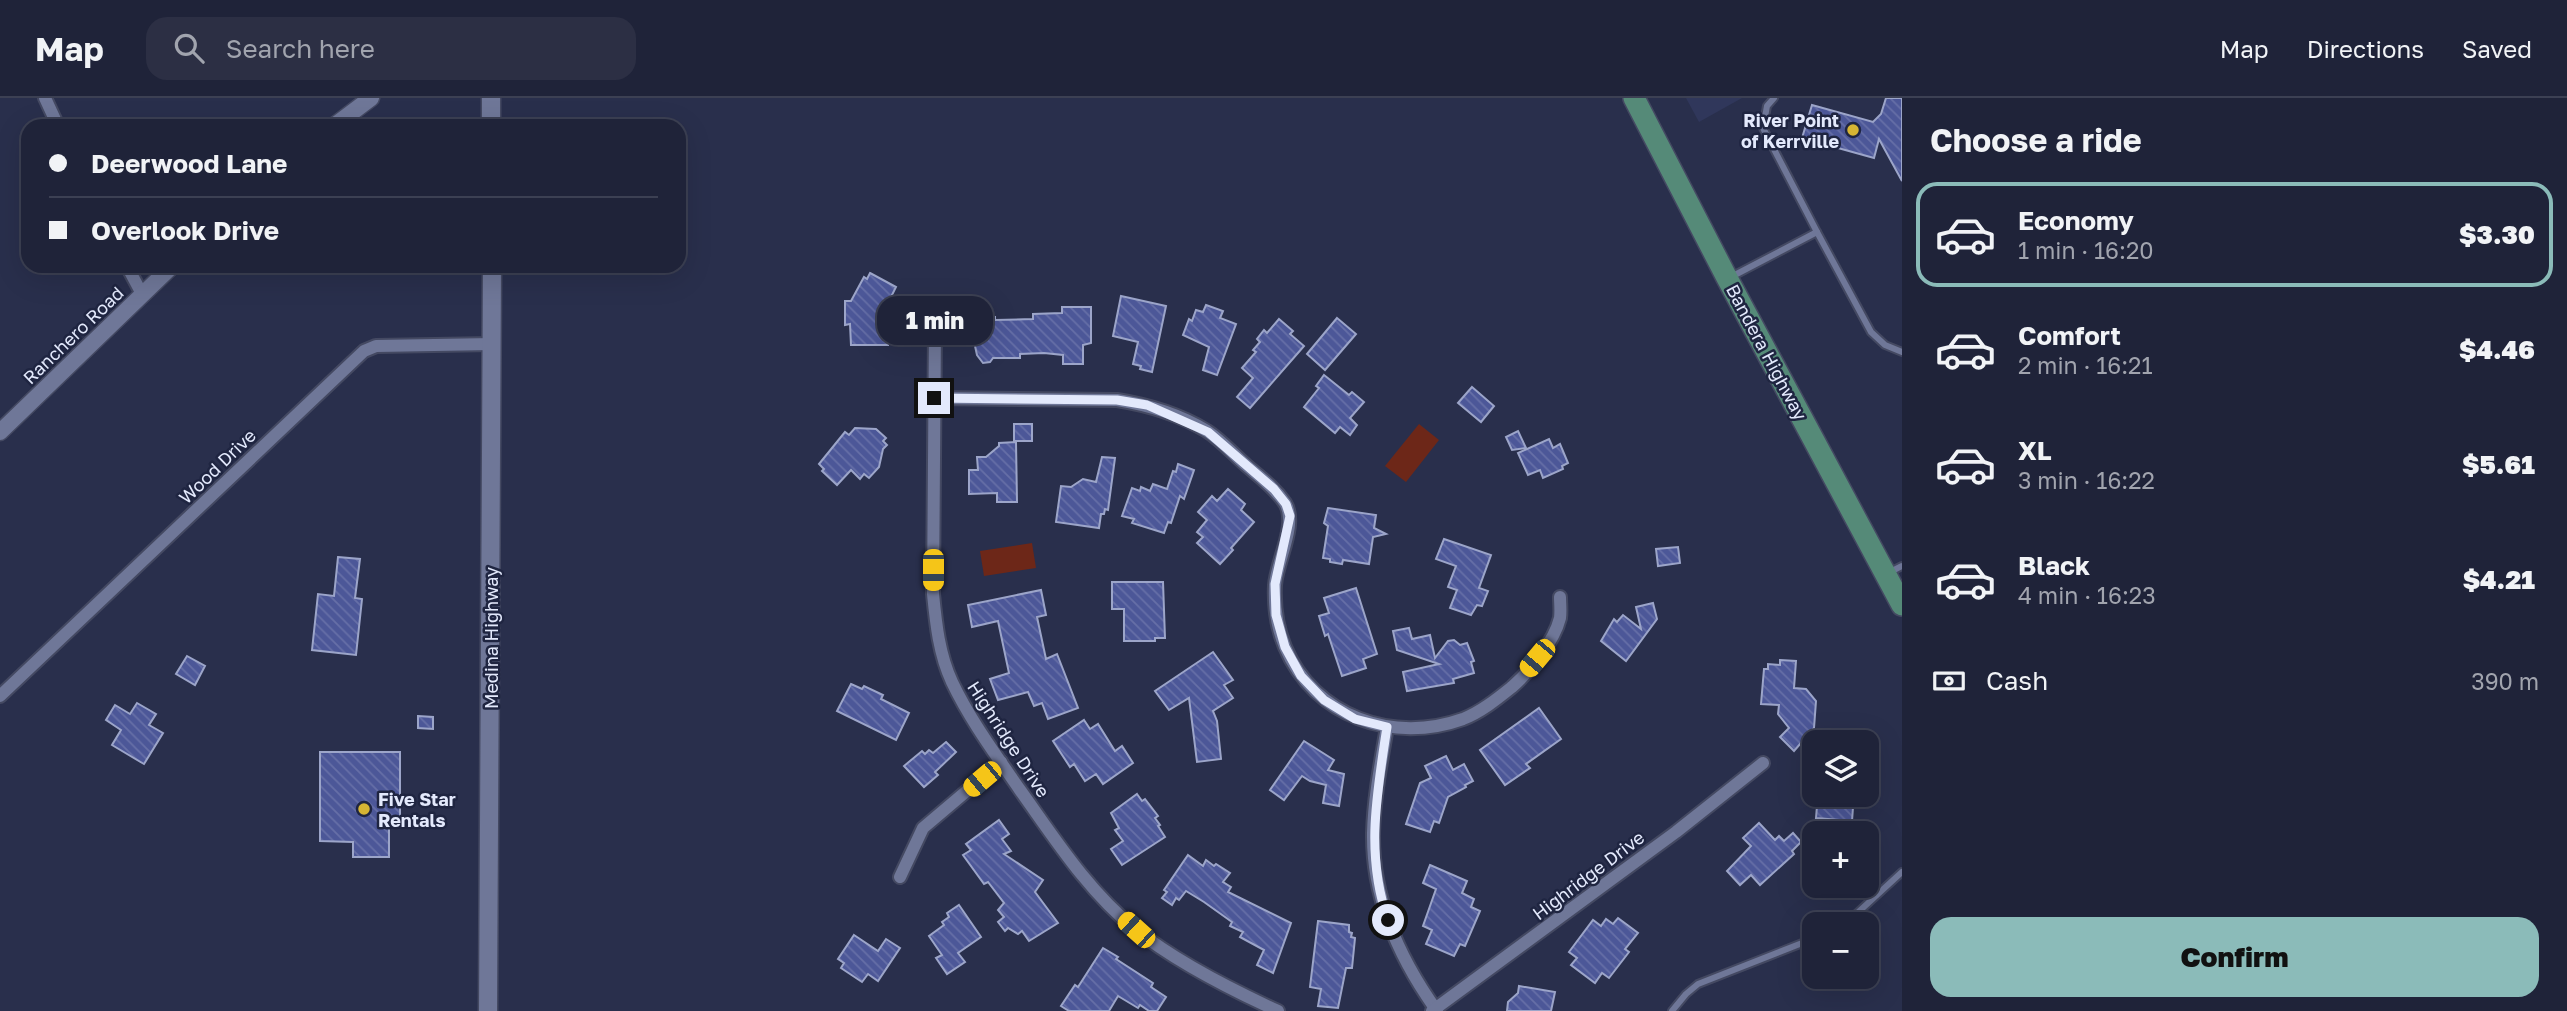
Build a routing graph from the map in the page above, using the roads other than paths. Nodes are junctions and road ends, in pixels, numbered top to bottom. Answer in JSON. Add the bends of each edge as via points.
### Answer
{"nodes":[{"id":1,"x":45,"y":98,"type":"edge"},
{"id":2,"x":371,"y":98,"type":"edge"},
{"id":3,"x":491,"y":98,"type":"edge"},
{"id":4,"x":1634,"y":98,"type":"edge"},
{"id":5,"x":1774,"y":98,"type":"edge"},
{"id":6,"x":55,"y":119,"type":"edge"},
{"id":7,"x":343,"y":119,"type":"edge"},
{"id":8,"x":491,"y":119,"type":"edge"},
{"id":9,"x":1818,"y":232,"type":"junction"},
{"id":10,"x":131,"y":273,"type":"edge"},
{"id":11,"x":165,"y":273,"type":"edge"},
{"id":12,"x":492,"y":273,"type":"edge"},
{"id":13,"x":1727,"y":278,"type":"junction"},
{"id":14,"x":142,"y":295,"type":"junction"},
{"id":15,"x":935,"y":326,"type":"dead end"},
{"id":16,"x":493,"y":344,"type":"junction"},
{"id":17,"x":1902,"y":352,"type":"edge"},
{"id":18,"x":934,"y":398,"type":"junction"},
{"id":19,"x":0,"y":432,"type":"edge"},
{"id":20,"x":1894,"y":570,"type":"edge"},
{"id":21,"x":1560,"y":597,"type":"dead end"},
{"id":22,"x":1902,"y":605,"type":"edge"},
{"id":23,"x":0,"y":696,"type":"edge"},
{"id":24,"x":1387,"y":727,"type":"junction"},
{"id":25,"x":1001,"y":762,"type":"junction"},
{"id":26,"x":1763,"y":763,"type":"dead end"},
{"id":27,"x":1902,"y":872,"type":"edge"},
{"id":28,"x":900,"y":877,"type":"dead end"},
{"id":29,"x":1858,"y":912,"type":"edge"},
{"id":30,"x":1802,"y":943,"type":"edge"},
{"id":31,"x":1250,"y":998,"type":"junction"},
{"id":32,"x":1435,"y":1010,"type":"edge"},
{"id":33,"x":488,"y":1011,"type":"edge"},
{"id":34,"x":1244,"y":1011,"type":"edge"},
{"id":35,"x":1278,"y":1011,"type":"edge"},
{"id":36,"x":1672,"y":1011,"type":"edge"}],
"edges":[{"from":1,"to":6,"type":"street"},
{"from":2,"to":7,"type":"street"},
{"from":3,"to":8,"type":"main road"},
{"from":4,"to":13,"type":"main road","name":"Bandera Highway"},
{"from":5,"to":9,"type":"lane","via":[[1767,106],[1763,128]]},
{"from":9,"to":13,"type":"lane"},
{"from":9,"to":17,"type":"lane","via":[[1871,332]]},
{"from":10,"to":14,"type":"street"},
{"from":11,"to":14,"type":"street","name":"Ranchero Road"},
{"from":12,"to":16,"type":"main road","name":"Medina Highway"},
{"from":13,"to":20,"type":"main road","name":"Bandera Highway"},
{"from":14,"to":19,"type":"street","name":"Ranchero Road"},
{"from":15,"to":18,"type":"street","name":"Highridge Drive"},
{"from":16,"to":23,"type":"street","name":"Wood Drive","via":[[376,346],[365,351]]},
{"from":16,"to":33,"type":"main road","name":"Medina Highway"},
{"from":18,"to":24,"type":"street","via":[[1117,400],[1147,405],[1208,432],[1286,504],[1290,516],[1275,584],[1276,615],[1285,647],[1301,676],[1324,700],[1355,719]]},
{"from":18,"to":25,"type":"street","name":"Highridge Drive","via":[[937,638],[951,681]]},
{"from":20,"to":22,"type":"main road","name":"Bandera Highway"},
{"from":21,"to":24,"type":"street","via":[[1560,617],[1552,637],[1519,681],[1495,701],[1464,719],[1428,727]]},
{"from":24,"to":32,"type":"street","via":[[1373,834],[1375,868],[1394,938]]},
{"from":25,"to":28,"type":"street","via":[[923,828]]},
{"from":25,"to":31,"type":"street","name":"Highridge Drive","via":[[1104,902],[1167,952]]},
{"from":26,"to":32,"type":"street","name":"Highridge Drive"},
{"from":27,"to":29,"type":"lane"},
{"from":30,"to":36,"type":"lane","via":[[1698,984]]},
{"from":31,"to":34,"type":"street"},
{"from":31,"to":35,"type":"street","name":"Highridge Drive"}]}
